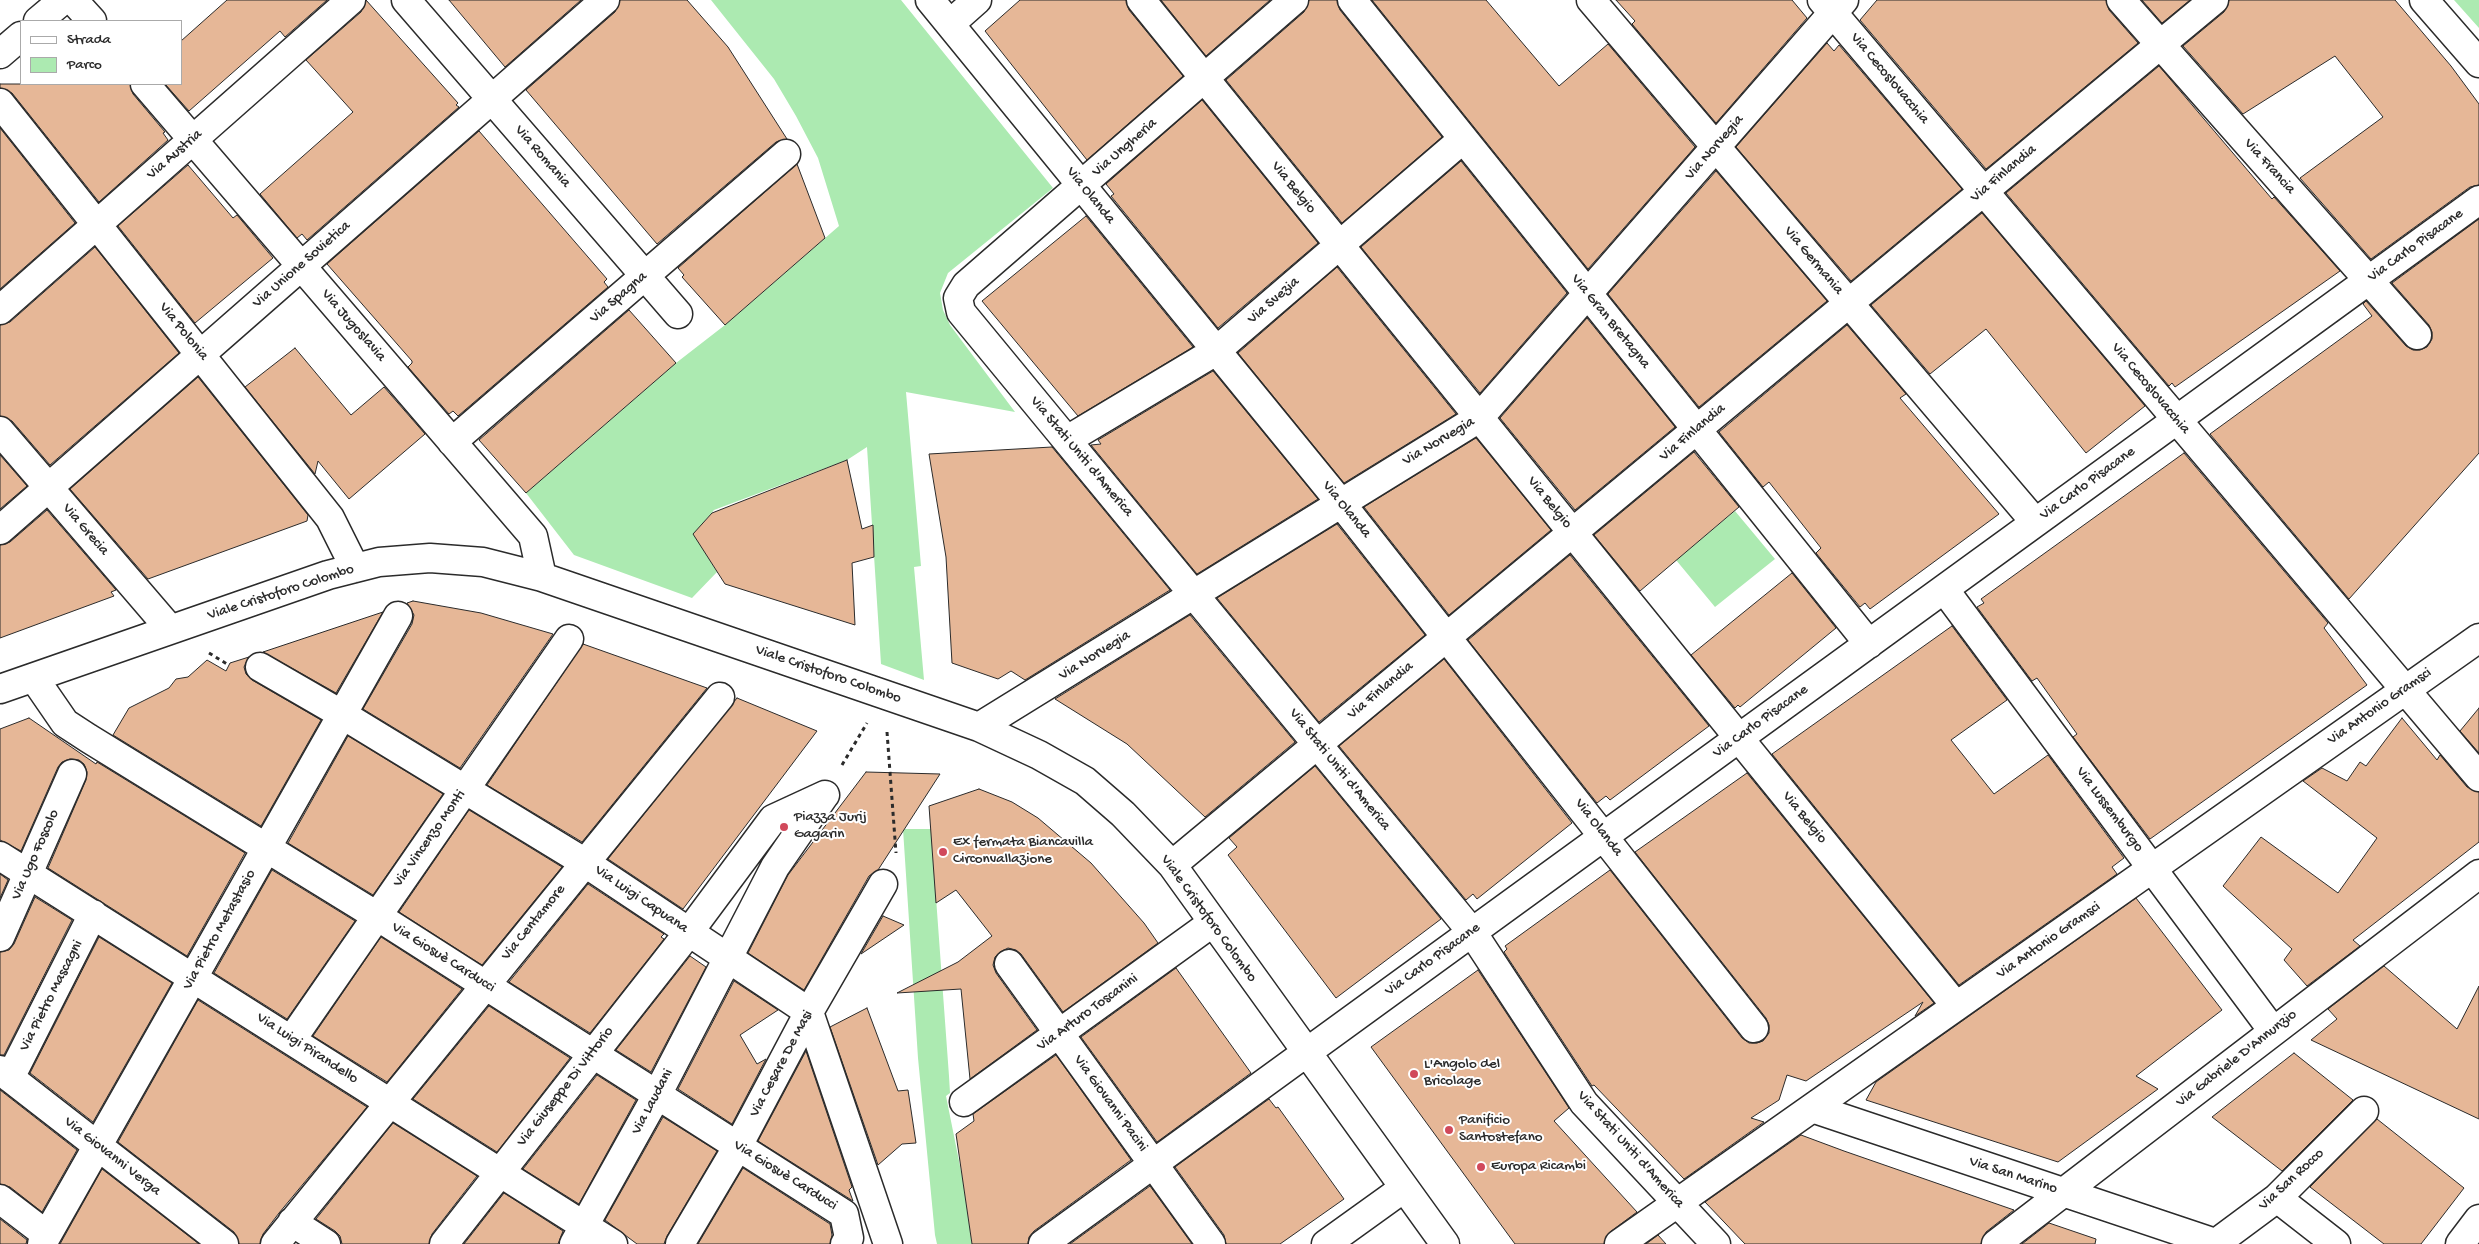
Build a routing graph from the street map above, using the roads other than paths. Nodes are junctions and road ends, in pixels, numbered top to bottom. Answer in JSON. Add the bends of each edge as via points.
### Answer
{"nodes":[{"id":1,"x":63,"y":0,"type":"edge"},
{"id":2,"x":73,"y":0,"type":"edge"},
{"id":3,"x":351,"y":0,"type":"edge"},
{"id":4,"x":406,"y":0,"type":"edge"},
{"id":5,"x":605,"y":0,"type":"edge"},
{"id":6,"x":930,"y":0,"type":"edge"},
{"id":7,"x":977,"y":0,"type":"edge"},
{"id":8,"x":1141,"y":0,"type":"edge"},
{"id":9,"x":1294,"y":0,"type":"edge"},
{"id":10,"x":1352,"y":0,"type":"edge"},
{"id":11,"x":1591,"y":0,"type":"edge"},
{"id":12,"x":2121,"y":0,"type":"edge"},
{"id":13,"x":2214,"y":0,"type":"edge"},
{"id":14,"x":2424,"y":0,"type":"edge"},
{"id":15,"x":1833,"y":4,"type":"edge"},
{"id":16,"x":39,"y":20,"type":"edge"},
{"id":17,"x":91,"y":20,"type":"edge"},
{"id":18,"x":950,"y":24,"type":"junction"},
{"id":19,"x":20,"y":37,"type":"edge"},
{"id":20,"x":2160,"y":44,"type":"junction"},
{"id":21,"x":0,"y":54,"type":"edge"},
{"id":22,"x":2479,"y":63,"type":"edge"},
{"id":23,"x":1204,"y":78,"type":"junction"},
{"id":24,"x":146,"y":85,"type":"edge"},
{"id":25,"x":492,"y":99,"type":"junction"},
{"id":26,"x":0,"y":103,"type":"edge"},
{"id":27,"x":1463,"y":139,"type":"junction"},
{"id":28,"x":193,"y":140,"type":"junction"},
{"id":29,"x":1716,"y":147,"type":"junction"},
{"id":30,"x":786,"y":154,"type":"dead end"},
{"id":31,"x":1081,"y":185,"type":"junction"},
{"id":32,"x":1983,"y":191,"type":"junction"},
{"id":33,"x":2479,"y":200,"type":"edge"},
{"id":34,"x":97,"y":224,"type":"junction"},
{"id":35,"x":1340,"y":245,"type":"junction"},
{"id":36,"x":302,"y":266,"type":"junction"},
{"id":37,"x":645,"y":276,"type":"junction"},
{"id":38,"x":2369,"y":280,"type":"junction"},
{"id":39,"x":1588,"y":293,"type":"junction"},
{"id":40,"x":958,"y":298,"type":"joint"},
{"id":41,"x":1849,"y":303,"type":"junction"},
{"id":42,"x":0,"y":310,"type":"edge"},
{"id":43,"x":678,"y":314,"type":"dead end"},
{"id":44,"x":2417,"y":335,"type":"dead end"},
{"id":45,"x":1216,"y":351,"type":"junction"},
{"id":46,"x":201,"y":354,"type":"junction"},
{"id":47,"x":1479,"y":418,"type":"junction"},
{"id":48,"x":2176,"y":420,"type":"junction"},
{"id":49,"x":1696,"y":430,"type":"junction"},
{"id":50,"x":0,"y":431,"type":"edge"},
{"id":51,"x":1067,"y":440,"type":"junction"},
{"id":52,"x":452,"y":442,"type":"junction"},
{"id":53,"x":48,"y":487,"type":"junction"},
{"id":54,"x":1340,"y":502,"type":"junction"},
{"id":55,"x":2035,"y":522,"type":"junction"},
{"id":56,"x":0,"y":530,"type":"edge"},
{"id":57,"x":1572,"y":532,"type":"junction"},
{"id":58,"x":355,"y":568,"type":"junction"},
{"id":59,"x":542,"y":577,"type":"junction"},
{"id":60,"x":1944,"y":589,"type":"junction"},
{"id":61,"x":1194,"y":594,"type":"junction"},
{"id":62,"x":398,"y":616,"type":"dead end"},
{"id":63,"x":170,"y":629,"type":"junction"},
{"id":64,"x":1447,"y":637,"type":"junction"},
{"id":65,"x":2479,"y":638,"type":"edge"},
{"id":66,"x":569,"y":639,"type":"dead end"},
{"id":67,"x":1869,"y":644,"type":"junction"},
{"id":68,"x":260,"y":667,"type":"road end"},
{"id":69,"x":34,"y":678,"type":"junction"},
{"id":70,"x":0,"y":689,"type":"edge"},
{"id":71,"x":2405,"y":690,"type":"junction"},
{"id":72,"x":720,"y":697,"type":"dead end"},
{"id":73,"x":343,"y":715,"type":"junction"},
{"id":74,"x":979,"y":728,"type":"junction"},
{"id":75,"x":1739,"y":738,"type":"junction"},
{"id":76,"x":1318,"y":744,"type":"junction"},
{"id":77,"x":72,"y":774,"type":"dead end"},
{"id":78,"x":2479,"y":777,"type":"edge"},
{"id":79,"x":465,"y":790,"type":"junction"},
{"id":80,"x":825,"y":795,"type":"joint"},
{"id":81,"x":1604,"y":836,"type":"junction"},
{"id":82,"x":266,"y":848,"type":"junction"},
{"id":83,"x":0,"y":856,"type":"edge"},
{"id":84,"x":584,"y":862,"type":"junction"},
{"id":85,"x":1172,"y":865,"type":"junction"},
{"id":86,"x":2152,"y":868,"type":"junction"},
{"id":87,"x":28,"y":873,"type":"junction"},
{"id":88,"x":2479,"y":874,"type":"edge"},
{"id":89,"x":883,"y":884,"type":"dead end"},
{"id":90,"x":93,"y":914,"type":"junction"},
{"id":91,"x":377,"y":916,"type":"junction"},
{"id":92,"x":1212,"y":923,"type":"junction"},
{"id":93,"x":689,"y":932,"type":"junction"},
{"id":94,"x":1472,"y":932,"type":"junction"},
{"id":95,"x":0,"y":937,"type":"edge"},
{"id":96,"x":728,"y":958,"type":"junction"},
{"id":97,"x":1009,"y":964,"type":"dead end"},
{"id":98,"x":193,"y":976,"type":"junction"},
{"id":99,"x":484,"y":984,"type":"junction"},
{"id":100,"x":1956,"y":1006,"type":"junction"},
{"id":101,"x":809,"y":1012,"type":"junction"},
{"id":102,"x":1754,"y":1028,"type":"dead end"},
{"id":103,"x":2273,"y":1031,"type":"junction"},
{"id":104,"x":1059,"y":1034,"type":"junction"},
{"id":105,"x":292,"y":1039,"type":"junction"},
{"id":106,"x":1306,"y":1052,"type":"junction"},
{"id":107,"x":593,"y":1054,"type":"junction"},
{"id":108,"x":5,"y":1074,"type":"edge"},
{"id":109,"x":657,"y":1095,"type":"junction"},
{"id":110,"x":389,"y":1102,"type":"junction"},
{"id":111,"x":964,"y":1102,"type":"dead end"},
{"id":112,"x":1812,"y":1108,"type":"junction"},
{"id":113,"x":2364,"y":1111,"type":"dead end"},
{"id":114,"x":97,"y":1146,"type":"junction"},
{"id":115,"x":738,"y":1146,"type":"junction"},
{"id":116,"x":1153,"y":1164,"type":"junction"},
{"id":117,"x":500,"y":1172,"type":"junction"},
{"id":118,"x":1404,"y":1188,"type":"junction"},
{"id":119,"x":2063,"y":1192,"type":"junction"},
{"id":120,"x":2277,"y":1198,"type":"junction"},
{"id":121,"x":0,"y":1199,"type":"edge"},
{"id":122,"x":1678,"y":1203,"type":"junction"},
{"id":123,"x":2479,"y":1219,"type":"edge"},
{"id":124,"x":292,"y":1222,"type":"junction"},
{"id":125,"x":579,"y":1235,"type":"edge"},
{"id":126,"x":45,"y":1239,"type":"edge"},
{"id":127,"x":847,"y":1241,"type":"edge"},
{"id":128,"x":224,"y":1244,"type":"edge"},
{"id":129,"x":275,"y":1244,"type":"edge"},
{"id":130,"x":326,"y":1244,"type":"edge"},
{"id":131,"x":444,"y":1244,"type":"edge"},
{"id":132,"x":613,"y":1244,"type":"edge"},
{"id":133,"x":680,"y":1244,"type":"edge"},
{"id":134,"x":888,"y":1244,"type":"edge"},
{"id":135,"x":1043,"y":1244,"type":"edge"},
{"id":136,"x":1211,"y":1244,"type":"edge"},
{"id":137,"x":1326,"y":1244,"type":"edge"},
{"id":138,"x":1445,"y":1244,"type":"edge"},
{"id":139,"x":1619,"y":1244,"type":"edge"},
{"id":140,"x":1716,"y":1244,"type":"edge"},
{"id":141,"x":1996,"y":1244,"type":"edge"},
{"id":142,"x":2215,"y":1244,"type":"edge"},
{"id":143,"x":2336,"y":1244,"type":"edge"},
{"id":144,"x":2460,"y":1244,"type":"edge"}],
"edges":[{"from":1,"to":16,"type":"street"},
{"from":2,"to":17,"type":"street"},
{"from":3,"to":28,"type":"street","name":"Via Austria"},
{"from":4,"to":25,"type":"street","name":"Via Romania"},
{"from":5,"to":25,"type":"street","name":"Via Unione Sovietica"},
{"from":6,"to":18,"type":"street","name":"Via Olanda"},
{"from":7,"to":18,"type":"street"},
{"from":8,"to":23,"type":"street","name":"Via Belgio"},
{"from":9,"to":23,"type":"street","name":"Via Ungheria"},
{"from":10,"to":27,"type":"street","name":"Via Gran Bretagna"},
{"from":11,"to":29,"type":"street","name":"Via Germania"},
{"from":12,"to":20,"type":"street","name":"Via Francia"},
{"from":13,"to":20,"type":"street","name":"Via Finlandia"},
{"from":14,"to":22,"type":"street"},
{"from":15,"to":29,"type":"street","name":"Via Norvegia"},
{"from":15,"to":32,"type":"street","name":"Via Cecoslovacchia"},
{"from":18,"to":31,"type":"street","name":"Via Olanda"},
{"from":19,"to":21,"type":"street"},
{"from":20,"to":32,"type":"street","name":"Via Finlandia"},
{"from":20,"to":38,"type":"street","name":"Via Francia"},
{"from":23,"to":31,"type":"street","name":"Via Ungheria"},
{"from":23,"to":35,"type":"street","name":"Via Belgio"},
{"from":24,"to":28,"type":"street","name":"Via Jugoslavia"},
{"from":25,"to":36,"type":"street","name":"Via Unione Sovietica"},
{"from":25,"to":37,"type":"street","name":"Via Romania"},
{"from":26,"to":34,"type":"street","name":"Via Polonia"},
{"from":27,"to":35,"type":"street","name":"Via Svezia"},
{"from":27,"to":39,"type":"street","name":"Via Gran Bretagna"},
{"from":28,"to":34,"type":"street","name":"Via Austria"},
{"from":28,"to":36,"type":"street","name":"Via Jugoslavia"},
{"from":29,"to":39,"type":"street","name":"Via Norvegia"},
{"from":29,"to":41,"type":"street","name":"Via Germania"},
{"from":30,"to":37,"type":"street","name":"Via Spagna"},
{"from":31,"to":40,"type":"street","name":"Via Ungheria","via":[[966,285]]},
{"from":31,"to":45,"type":"street","name":"Via Olanda"},
{"from":32,"to":41,"type":"street","name":"Via Finlandia"},
{"from":32,"to":48,"type":"street","name":"Via Cecoslovacchia"},
{"from":33,"to":38,"type":"street","name":"Via Carlo Pisacane"},
{"from":34,"to":42,"type":"street","name":"Via Austria"},
{"from":34,"to":46,"type":"street","name":"Via Polonia"},
{"from":35,"to":45,"type":"street","name":"Via Svezia"},
{"from":35,"to":47,"type":"street","name":"Via Belgio"},
{"from":36,"to":46,"type":"street","name":"Via Unione Sovietica"},
{"from":36,"to":52,"type":"street","name":"Via Jugoslavia"},
{"from":37,"to":43,"type":"street","name":"Via Romania"},
{"from":37,"to":52,"type":"street","name":"Via Spagna"},
{"from":38,"to":44,"type":"street","name":"Via Francia"},
{"from":38,"to":48,"type":"street","name":"Via Carlo Pisacane"},
{"from":39,"to":47,"type":"street","name":"Via Norvegia"},
{"from":39,"to":49,"type":"street","name":"Via Gran Bretagna"},
{"from":40,"to":51,"type":"street","name":"Via Stati Uniti d'America","via":[[961,312]]},
{"from":41,"to":49,"type":"street","name":"Via Finlandia"},
{"from":41,"to":55,"type":"street","name":"Via Germania"},
{"from":45,"to":51,"type":"street","name":"Via Svezia"},
{"from":45,"to":54,"type":"street","name":"Via Olanda"},
{"from":46,"to":53,"type":"street","name":"Via Unione Sovietica"},
{"from":46,"to":58,"type":"street","name":"Via Polonia","via":[[330,518]]},
{"from":47,"to":54,"type":"street","name":"Via Norvegia"},
{"from":47,"to":57,"type":"street","name":"Via Belgio"},
{"from":48,"to":55,"type":"street","name":"Via Carlo Pisacane"},
{"from":48,"to":71,"type":"street","name":"Via Cecoslovacchia"},
{"from":49,"to":57,"type":"street","name":"Via Finlandia"},
{"from":49,"to":67,"type":"street","name":"Via Gran Bretagna"},
{"from":50,"to":53,"type":"street","name":"Via Grecia"},
{"from":51,"to":61,"type":"street","name":"Via Stati Uniti d'America"},
{"from":52,"to":59,"type":"street","name":"Via Jugoslavia","via":[[533,536]]},
{"from":53,"to":56,"type":"street","name":"Via Unione Sovietica"},
{"from":53,"to":63,"type":"street","name":"Via Grecia"},
{"from":54,"to":61,"type":"street","name":"Via Norvegia"},
{"from":54,"to":64,"type":"street","name":"Via Olanda"},
{"from":55,"to":60,"type":"street","name":"Via Carlo Pisacane"},
{"from":57,"to":64,"type":"street","name":"Via Finlandia"},
{"from":57,"to":75,"type":"street","name":"Via Belgio"},
{"from":58,"to":59,"type":"street","name":"Viale Cristoforo Colombo","via":[[379,562],[430,558],[483,562]]},
{"from":58,"to":63,"type":"street","name":"Viale Cristoforo Colombo"},
{"from":59,"to":74,"type":"street","name":"Viale Cristoforo Colombo"},
{"from":60,"to":67,"type":"street","name":"Via Carlo Pisacane"},
{"from":60,"to":86,"type":"street","name":"Via Lussemburgo"},
{"from":61,"to":74,"type":"street","name":"Via Norvegia"},
{"from":61,"to":76,"type":"street","name":"Via Stati Uniti d'America"},
{"from":62,"to":73,"type":"street","name":"Via Pietro Metastasio"},
{"from":63,"to":69,"type":"street","name":"Viale Cristoforo Colombo"},
{"from":64,"to":76,"type":"street","name":"Via Finlandia"},
{"from":64,"to":81,"type":"street","name":"Via Olanda"},
{"from":65,"to":71,"type":"street","name":"Via Antonio Gramsci"},
{"from":66,"to":79,"type":"street","name":"Via Vincenzo Monti"},
{"from":67,"to":75,"type":"street","name":"Via Carlo Pisacane"},
{"from":68,"to":73,"type":"street","name":"Via Luigi Capuana"},
{"from":69,"to":70,"type":"street","name":"Viale Cristoforo Colombo"},
{"from":69,"to":82,"type":"street","name":"Via Giosuè Carducci","via":[[65,723]]},
{"from":71,"to":78,"type":"street","name":"Via Cecoslovacchia"},
{"from":71,"to":86,"type":"street","name":"Via Antonio Gramsci"},
{"from":72,"to":84,"type":"street","name":"Via Centamore"},
{"from":73,"to":79,"type":"street","name":"Via Luigi Capuana"},
{"from":73,"to":82,"type":"street","name":"Via Pietro Metastasio"},
{"from":74,"to":85,"type":"street","name":"Viale Cristoforo Colombo","via":[[1085,781]]},
{"from":75,"to":81,"type":"street","name":"Via Carlo Pisacane"},
{"from":75,"to":100,"type":"street","name":"Via Belgio"},
{"from":76,"to":85,"type":"street","name":"Via Finlandia"},
{"from":76,"to":94,"type":"street","name":"Via Stati Uniti d'America"},
{"from":77,"to":87,"type":"street","name":"Via Ugo Foscolo"},
{"from":79,"to":84,"type":"street","name":"Via Luigi Capuana"},
{"from":79,"to":91,"type":"street","name":"Via Vincenzo Monti"},
{"from":80,"to":93,"type":"street","name":"Via Giuseppe Di Vittorio","via":[[773,819]]},
{"from":80,"to":96,"type":"street","name":"Via Laudani","via":[[775,867]]},
{"from":81,"to":94,"type":"street","name":"Via Carlo Pisacane"},
{"from":81,"to":102,"type":"street","name":"Via Olanda"},
{"from":82,"to":91,"type":"street","name":"Via Giosuè Carducci"},
{"from":82,"to":98,"type":"street","name":"Via Pietro Metastasio"},
{"from":83,"to":87,"type":"street","name":"Via Luigi Pirandello"},
{"from":84,"to":93,"type":"street","name":"Via Luigi Capuana"},
{"from":84,"to":99,"type":"street","name":"Via Centamore"},
{"from":85,"to":92,"type":"street","name":"Viale Cristoforo Colombo"},
{"from":86,"to":100,"type":"street","name":"Via Antonio Gramsci"},
{"from":86,"to":103,"type":"street","name":"Via Lussemburgo"},
{"from":87,"to":90,"type":"street","name":"Via Luigi Pirandello"},
{"from":87,"to":95,"type":"street","name":"Via Ugo Foscolo"},
{"from":88,"to":103,"type":"street","name":"Via Gabriele D'Annunzio"},
{"from":89,"to":101,"type":"street","name":"Via Cesare De Masi"},
{"from":90,"to":98,"type":"street","name":"Via Luigi Pirandello"},
{"from":90,"to":108,"type":"street","name":"Via Pietro Mascagni"},
{"from":91,"to":99,"type":"street","name":"Via Giosuè Carducci"},
{"from":91,"to":105,"type":"street","name":"Via Vincenzo Monti"},
{"from":92,"to":104,"type":"street","name":"Via Arturo Toscanini"},
{"from":92,"to":106,"type":"street","name":"Viale Cristoforo Colombo"},
{"from":93,"to":96,"type":"street","name":"Via Luigi Capuana"},
{"from":93,"to":107,"type":"street","name":"Via Giuseppe Di Vittorio"},
{"from":94,"to":106,"type":"street","name":"Via Carlo Pisacane"},
{"from":94,"to":122,"type":"street","name":"Via Stati Uniti d'America","via":[[1584,1103]]},
{"from":96,"to":101,"type":"street","name":"Via Luigi Capuana"},
{"from":96,"to":109,"type":"street","name":"Via Laudani"},
{"from":97,"to":104,"type":"street","name":"Via Giovanni Pacini"},
{"from":98,"to":105,"type":"street","name":"Via Luigi Pirandello"},
{"from":98,"to":114,"type":"street","name":"Via Pietro Metastasio"},
{"from":99,"to":107,"type":"street","name":"Via Giosuè Carducci"},
{"from":99,"to":110,"type":"street","name":"Via Centamore"},
{"from":100,"to":112,"type":"street","name":"Via Antonio Gramsci"},
{"from":101,"to":115,"type":"street","name":"Via Cesare De Masi"},
{"from":101,"to":134,"type":"street"},
{"from":103,"to":119,"type":"street","name":"Via Gabriele D'Annunzio"},
{"from":104,"to":111,"type":"street","name":"Via Arturo Toscanini"},
{"from":104,"to":116,"type":"street","name":"Via Giovanni Pacini"},
{"from":105,"to":110,"type":"street","name":"Via Luigi Pirandello"},
{"from":106,"to":116,"type":"street","name":"Via Carlo Pisacane"},
{"from":106,"to":118,"type":"street","name":"Viale Cristoforo Colombo"},
{"from":107,"to":109,"type":"street","name":"Via Giosuè Carducci"},
{"from":107,"to":117,"type":"street","name":"Via Giuseppe Di Vittorio"},
{"from":108,"to":114,"type":"street","name":"Via Giovanni Verga"},
{"from":109,"to":115,"type":"street","name":"Via Giosuè Carducci"},
{"from":109,"to":125,"type":"street","name":"Via Laudani"},
{"from":110,"to":117,"type":"street","name":"Via Luigi Pirandello"},
{"from":110,"to":124,"type":"street","name":"Via Centamore"},
{"from":112,"to":119,"type":"street","name":"Via San Marino"},
{"from":112,"to":122,"type":"street","name":"Via Antonio Gramsci"},
{"from":113,"to":120,"type":"street","name":"Via San Rocco"},
{"from":114,"to":126,"type":"street","name":"Via Pietro Metastasio"},
{"from":114,"to":128,"type":"street","name":"Via Giovanni Verga"},
{"from":115,"to":127,"type":"street","name":"Via Giosuè Carducci","via":[[844,1214]]},
{"from":115,"to":133,"type":"street","name":"Via Cesare De Masi"},
{"from":116,"to":135,"type":"street","name":"Via Carlo Pisacane"},
{"from":116,"to":136,"type":"street","name":"Via Giovanni Pacini"},
{"from":117,"to":125,"type":"street","name":"Via Luigi Pirandello"},
{"from":117,"to":131,"type":"street","name":"Via Giuseppe Di Vittorio"},
{"from":118,"to":137,"type":"street"},
{"from":118,"to":138,"type":"street","name":"Viale Cristoforo Colombo"},
{"from":119,"to":141,"type":"street","name":"Via Gabriele D'Annunzio"},
{"from":119,"to":142,"type":"street","name":"Via San Marino"},
{"from":120,"to":142,"type":"street","name":"Via San Rocco"},
{"from":120,"to":143,"type":"street"},
{"from":121,"to":126,"type":"street"},
{"from":122,"to":139,"type":"street","name":"Via Antonio Gramsci"},
{"from":122,"to":140,"type":"street","name":"Via Stati Uniti d'America"},
{"from":123,"to":144,"type":"street"},
{"from":124,"to":129,"type":"street","name":"Via Centamore"},
{"from":124,"to":130,"type":"street"},
{"from":125,"to":132,"type":"street","name":"Via Luigi Pirandello"}]}
